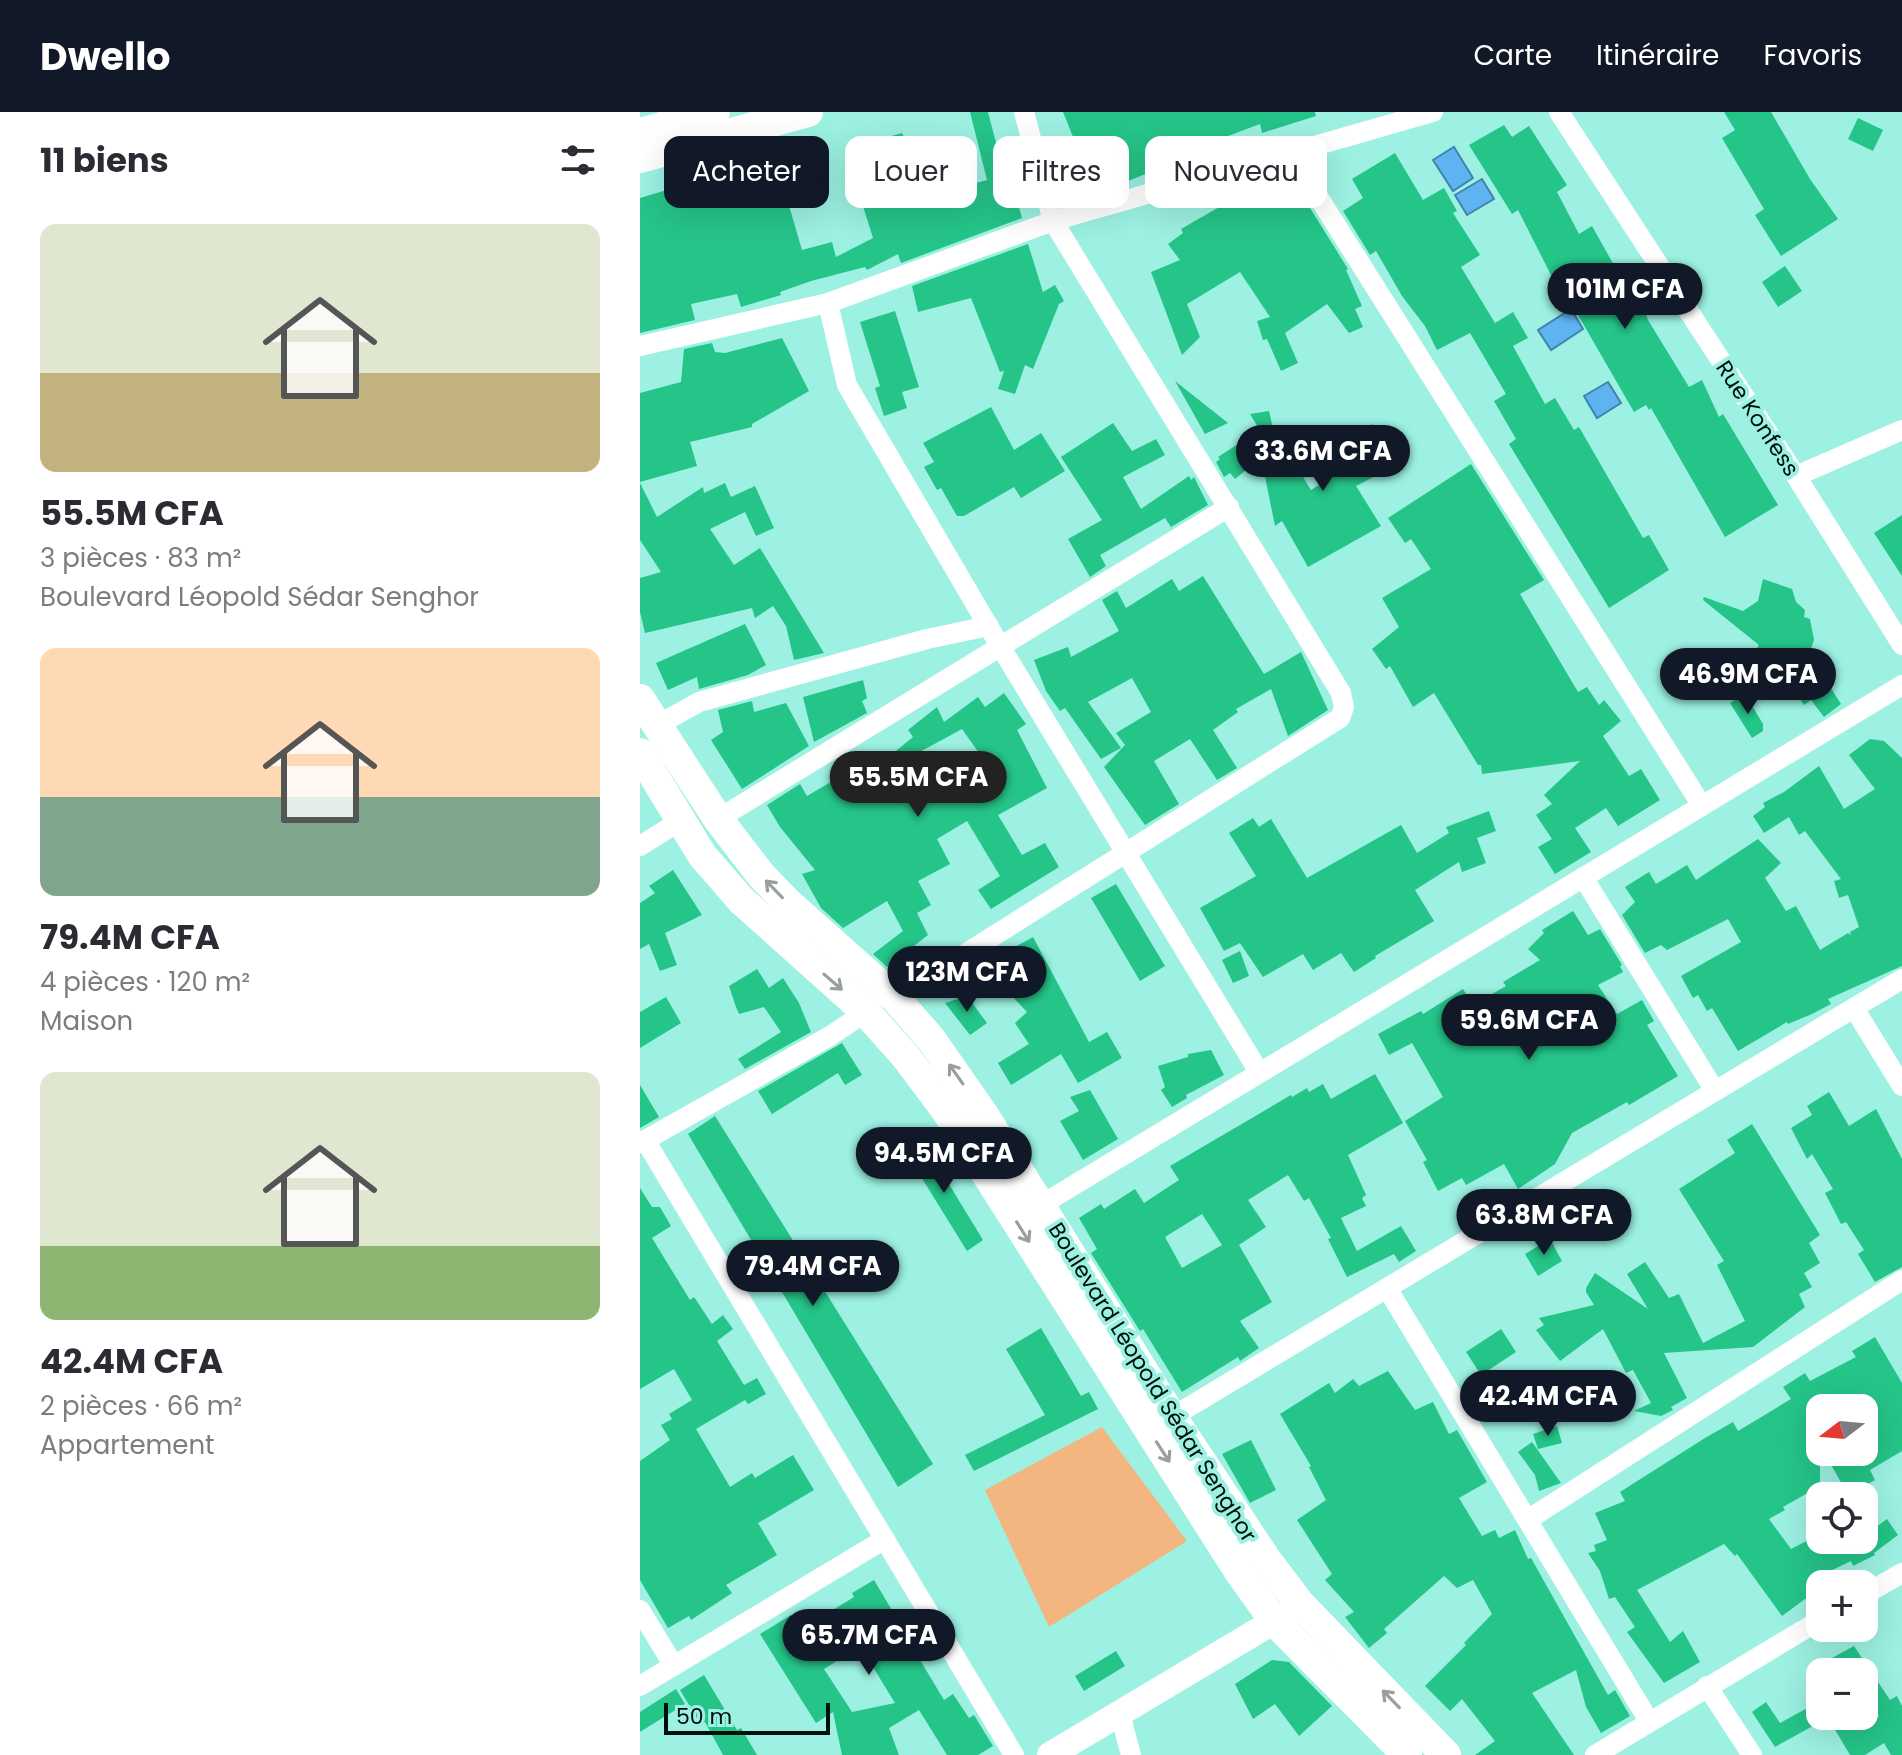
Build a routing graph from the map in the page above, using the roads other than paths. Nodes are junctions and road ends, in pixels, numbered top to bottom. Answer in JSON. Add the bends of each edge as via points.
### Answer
{"nodes":[{"id":1,"x":715,"y":112,"type":"edge"},
{"id":2,"x":808,"y":112,"type":"edge"},
{"id":3,"x":1024,"y":112,"type":"edge"},
{"id":4,"x":1433,"y":112,"type":"edge"},
{"id":5,"x":1559,"y":112,"type":"edge"},
{"id":6,"x":640,"y":133,"type":"edge"},
{"id":7,"x":1327,"y":142,"type":"edge"},
{"id":8,"x":640,"y":158,"type":"edge"},
{"id":9,"x":1145,"y":194,"type":"edge"},
{"id":10,"x":1325,"y":208,"type":"edge"},
{"id":11,"x":1053,"y":221,"type":"junction"},
{"id":12,"x":828,"y":303,"type":"junction"},
{"id":13,"x":640,"y":346,"type":"edge"},
{"id":14,"x":1902,"y":430,"type":"edge"},
{"id":15,"x":1796,"y":476,"type":"junction"},
{"id":16,"x":1229,"y":507,"type":"junction"},
{"id":17,"x":989,"y":626,"type":"junction"},
{"id":18,"x":1902,"y":645,"type":"edge"},
{"id":19,"x":1000,"y":646,"type":"junction"},
{"id":20,"x":1902,"y":685,"type":"edge"},
{"id":21,"x":640,"y":699,"type":"edge"},
{"id":22,"x":656,"y":726,"type":"junction"},
{"id":23,"x":640,"y":753,"type":"edge"},
{"id":24,"x":1702,"y":806,"type":"junction"},
{"id":25,"x":718,"y":819,"type":"junction"},
{"id":26,"x":680,"y":821,"type":"junction"},
{"id":27,"x":640,"y":846,"type":"edge"},
{"id":28,"x":1125,"y":852,"type":"junction"},
{"id":29,"x":1583,"y":877,"type":"junction"},
{"id":30,"x":1902,"y":979,"type":"edge"},
{"id":31,"x":895,"y":998,"type":"junction"},
{"id":32,"x":1854,"y":1008,"type":"junction"},
{"id":33,"x":866,"y":1012,"type":"junction"},
{"id":34,"x":1259,"y":1072,"type":"junction"},
{"id":35,"x":1902,"y":1086,"type":"edge"},
{"id":36,"x":1715,"y":1091,"type":"junction"},
{"id":37,"x":642,"y":1142,"type":"edge"},
{"id":38,"x":1041,"y":1205,"type":"junction"},
{"id":39,"x":1902,"y":1280,"type":"edge"},
{"id":40,"x":1387,"y":1288,"type":"junction"},
{"id":41,"x":1172,"y":1417,"type":"junction"},
{"id":42,"x":1529,"y":1519,"type":"junction"},
{"id":43,"x":885,"y":1539,"type":"junction"},
{"id":44,"x":1902,"y":1573,"type":"edge"},
{"id":45,"x":1878,"y":1587,"type":"edge"},
{"id":46,"x":1300,"y":1604,"type":"junction"},
{"id":47,"x":640,"y":1610,"type":"edge"},
{"id":48,"x":1275,"y":1622,"type":"junction"},
{"id":49,"x":1806,"y":1628,"type":"edge"},
{"id":50,"x":674,"y":1666,"type":"junction"},
{"id":51,"x":640,"y":1686,"type":"edge"},
{"id":52,"x":1707,"y":1686,"type":"junction"},
{"id":53,"x":1120,"y":1714,"type":"junction"},
{"id":54,"x":1649,"y":1721,"type":"junction"},
{"id":55,"x":1014,"y":1755,"type":"edge"},
{"id":56,"x":1050,"y":1755,"type":"edge"},
{"id":57,"x":1131,"y":1755,"type":"edge"},
{"id":58,"x":1407,"y":1755,"type":"edge"},
{"id":59,"x":1446,"y":1755,"type":"edge"},
{"id":60,"x":1595,"y":1755,"type":"edge"},
{"id":61,"x":1752,"y":1755,"type":"edge"}],
"edges":[{"from":1,"to":6,"type":"main road"},
{"from":2,"to":8,"type":"main road"},
{"from":3,"to":11,"type":"street"},
{"from":4,"to":7,"type":"street"},
{"from":5,"to":15,"type":"street","name":"Rue Konfess"},
{"from":9,"to":11,"type":"street"},
{"from":10,"to":24,"type":"street"},
{"from":11,"to":12,"type":"street"},
{"from":11,"to":16,"type":"street"},
{"from":12,"to":13,"type":"street"},
{"from":12,"to":17,"type":"street","via":[[847,385]]},
{"from":14,"to":15,"type":"street"},
{"from":15,"to":18,"type":"street","name":"Rue Konfess"},
{"from":16,"to":19,"type":"street"},
{"from":16,"to":28,"type":"street","via":[[1341,693],[1344,707],[1340,718]]},
{"from":17,"to":19,"type":"street"},
{"from":17,"to":22,"type":"street","via":[[699,702]]},
{"from":19,"to":25,"type":"street"},
{"from":19,"to":28,"type":"street"},
{"from":20,"to":24,"type":"street"},
{"from":21,"to":22,"type":"main road","name":"Boulevard Léopold Sédar Senghor"},
{"from":22,"to":25,"type":"main road","name":"Boulevard Léopold Sédar Senghor"},
{"from":23,"to":26,"type":"main road","name":"Boulevard Léopold Sédar Senghor"},
{"from":24,"to":29,"type":"street"},
{"from":31,"to":25,"type":"main road","name":"Boulevard Léopold Sédar Senghor","one_way":true,"via":[[787,902]]},
{"from":26,"to":27,"type":"street"},
{"from":26,"to":33,"type":"main road","name":"Boulevard Léopold Sédar Senghor","one_way":true,"via":[[741,900]]},
{"from":28,"to":31,"type":"street"},
{"from":28,"to":34,"type":"street"},
{"from":29,"to":34,"type":"street"},
{"from":29,"to":36,"type":"street"},
{"from":30,"to":32,"type":"street"},
{"from":38,"to":31,"type":"main road","name":"Boulevard Léopold Sédar Senghor","one_way":true,"via":[[931,1039]]},
{"from":32,"to":35,"type":"street"},
{"from":32,"to":36,"type":"street"},
{"from":33,"to":37,"type":"street"},
{"from":33,"to":48,"type":"main road","name":"Boulevard Léopold Sédar Senghor","one_way":true,"via":[[945,1109]]},
{"from":34,"to":38,"type":"street"},
{"from":36,"to":40,"type":"street"},
{"from":37,"to":43,"type":"street"},
{"from":38,"to":41,"type":"main road","name":"Boulevard Léopold Sédar Senghor"},
{"from":39,"to":42,"type":"street"},
{"from":40,"to":41,"type":"street"},
{"from":40,"to":42,"type":"street"},
{"from":41,"to":46,"type":"main road","name":"Boulevard Léopold Sédar Senghor"},
{"from":42,"to":54,"type":"street"},
{"from":43,"to":50,"type":"street"},
{"from":43,"to":55,"type":"street"},
{"from":44,"to":45,"type":"street"},
{"from":46,"to":48,"type":"street"},
{"from":59,"to":46,"type":"main road","name":"Boulevard Léopold Sédar Senghor","one_way":true},
{"from":47,"to":50,"type":"street"},
{"from":48,"to":53,"type":"street"},
{"from":48,"to":58,"type":"main road","name":"Boulevard Léopold Sédar Senghor"},
{"from":49,"to":52,"type":"street"},
{"from":50,"to":51,"type":"street"},
{"from":52,"to":54,"type":"street"},
{"from":52,"to":61,"type":"street"},
{"from":53,"to":56,"type":"street"},
{"from":53,"to":57,"type":"street"},
{"from":54,"to":60,"type":"street"}]}
